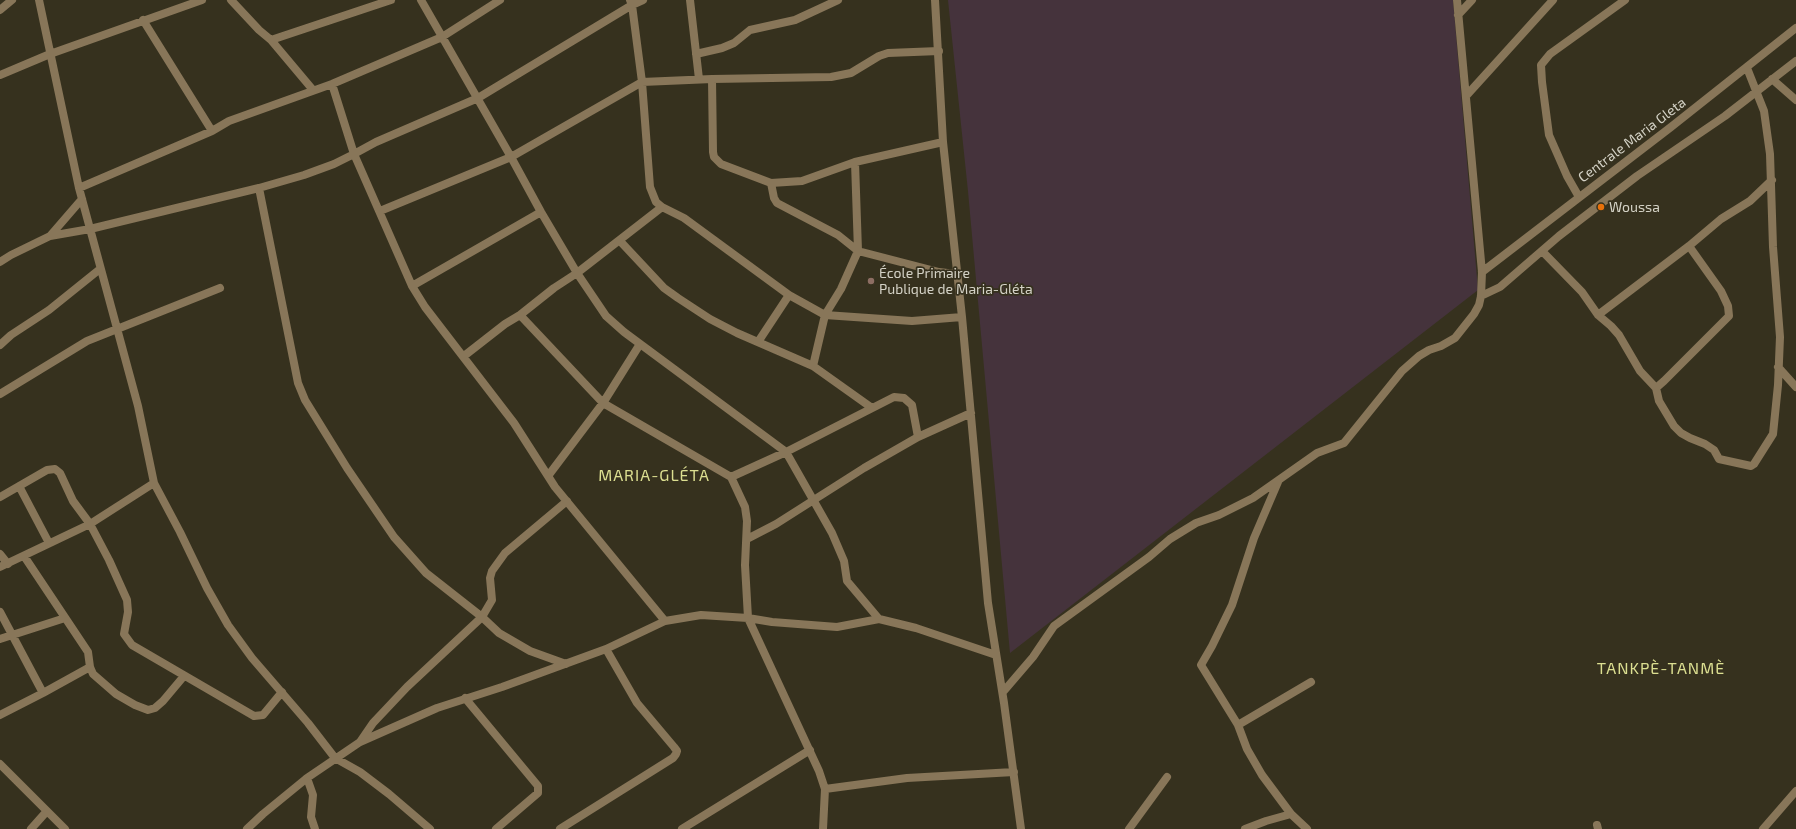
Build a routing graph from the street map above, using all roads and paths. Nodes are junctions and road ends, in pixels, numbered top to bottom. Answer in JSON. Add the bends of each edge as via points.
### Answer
{"nodes":[{"id":1,"x":12,"y":0,"type":"edge"},
{"id":2,"x":39,"y":0,"type":"edge"},
{"id":3,"x":202,"y":0,"type":"edge"},
{"id":4,"x":231,"y":0,"type":"edge"},
{"id":5,"x":390,"y":0,"type":"edge"},
{"id":6,"x":421,"y":0,"type":"edge"},
{"id":7,"x":500,"y":0,"type":"edge"},
{"id":8,"x":643,"y":0,"type":"edge"},
{"id":9,"x":690,"y":0,"type":"edge"},
{"id":10,"x":838,"y":0,"type":"edge"},
{"id":11,"x":935,"y":0,"type":"edge"},
{"id":12,"x":1457,"y":0,"type":"edge"},
{"id":13,"x":1472,"y":0,"type":"edge"},
{"id":14,"x":1553,"y":0,"type":"edge"},
{"id":15,"x":1625,"y":0,"type":"edge"},
{"id":16,"x":631,"y":2,"type":"edge"},
{"id":17,"x":0,"y":10,"type":"edge"},
{"id":18,"x":1458,"y":15,"type":"junction"},
{"id":19,"x":143,"y":20,"type":"junction"},
{"id":20,"x":1796,"y":28,"type":"edge"},
{"id":21,"x":442,"y":37,"type":"junction"},
{"id":22,"x":271,"y":40,"type":"junction"},
{"id":23,"x":939,"y":51,"type":"junction"},
{"id":24,"x":50,"y":54,"type":"junction"},
{"id":25,"x":696,"y":54,"type":"junction"},
{"id":26,"x":1796,"y":61,"type":"edge"},
{"id":27,"x":1747,"y":68,"type":"junction"},
{"id":28,"x":0,"y":75,"type":"edge"},
{"id":29,"x":699,"y":79,"type":"junction"},
{"id":30,"x":712,"y":79,"type":"junction"},
{"id":31,"x":1772,"y":79,"type":"junction"},
{"id":32,"x":642,"y":82,"type":"junction"},
{"id":33,"x":332,"y":84,"type":"junction"},
{"id":34,"x":313,"y":90,"type":"junction"},
{"id":35,"x":1756,"y":90,"type":"junction"},
{"id":36,"x":1466,"y":96,"type":"junction"},
{"id":37,"x":478,"y":98,"type":"junction"},
{"id":38,"x":1796,"y":100,"type":"edge"},
{"id":39,"x":212,"y":131,"type":"junction"},
{"id":40,"x":943,"y":142,"type":"junction"},
{"id":41,"x":354,"y":154,"type":"junction"},
{"id":42,"x":511,"y":156,"type":"junction"},
{"id":43,"x":855,"y":162,"type":"junction"},
{"id":44,"x":1772,"y":180,"type":"junction"},
{"id":45,"x":771,"y":183,"type":"junction"},
{"id":46,"x":79,"y":188,"type":"junction"},
{"id":47,"x":259,"y":188,"type":"junction"},
{"id":48,"x":1579,"y":197,"type":"junction"},
{"id":49,"x":82,"y":199,"type":"junction"},
{"id":50,"x":662,"y":207,"type":"junction"},
{"id":51,"x":380,"y":211,"type":"junction"},
{"id":52,"x":541,"y":212,"type":"junction"},
{"id":53,"x":90,"y":229,"type":"junction"},
{"id":54,"x":50,"y":236,"type":"junction"},
{"id":55,"x":620,"y":241,"type":"junction"},
{"id":56,"x":1689,"y":246,"type":"junction"},
{"id":57,"x":858,"y":251,"type":"junction"},
{"id":58,"x":1542,"y":251,"type":"junction"},
{"id":59,"x":0,"y":262,"type":"edge"},
{"id":60,"x":100,"y":269,"type":"junction"},
{"id":61,"x":1482,"y":272,"type":"junction"},
{"id":62,"x":577,"y":273,"type":"junction"},
{"id":63,"x":956,"y":274,"type":"junction"},
{"id":64,"x":412,"y":286,"type":"junction"},
{"id":65,"x":220,"y":288,"type":"dead end"},
{"id":66,"x":788,"y":295,"type":"junction"},
{"id":67,"x":1481,"y":296,"type":"junction"},
{"id":68,"x":520,"y":315,"type":"junction"},
{"id":69,"x":825,"y":315,"type":"junction"},
{"id":70,"x":1598,"y":315,"type":"junction"},
{"id":71,"x":962,"y":317,"type":"junction"},
{"id":72,"x":116,"y":328,"type":"junction"},
{"id":73,"x":758,"y":342,"type":"junction"},
{"id":74,"x":640,"y":344,"type":"junction"},
{"id":75,"x":0,"y":345,"type":"edge"},
{"id":76,"x":464,"y":356,"type":"junction"},
{"id":77,"x":813,"y":366,"type":"junction"},
{"id":78,"x":1778,"y":367,"type":"junction"},
{"id":79,"x":1796,"y":387,"type":"edge"},
{"id":80,"x":1656,"y":388,"type":"junction"},
{"id":81,"x":0,"y":394,"type":"edge"},
{"id":82,"x":603,"y":403,"type":"junction"},
{"id":83,"x":872,"y":408,"type":"junction"},
{"id":84,"x":971,"y":413,"type":"junction"},
{"id":85,"x":918,"y":437,"type":"junction"},
{"id":86,"x":786,"y":452,"type":"junction"},
{"id":87,"x":548,"y":476,"type":"junction"},
{"id":88,"x":731,"y":477,"type":"junction"},
{"id":89,"x":1278,"y":481,"type":"junction"},
{"id":90,"x":154,"y":483,"type":"junction"},
{"id":91,"x":19,"y":486,"type":"junction"},
{"id":92,"x":0,"y":497,"type":"edge"},
{"id":93,"x":567,"y":501,"type":"junction"},
{"id":94,"x":815,"y":501,"type":"junction"},
{"id":95,"x":90,"y":524,"type":"junction"},
{"id":96,"x":747,"y":539,"type":"junction"},
{"id":97,"x":49,"y":543,"type":"junction"},
{"id":98,"x":0,"y":554,"type":"edge"},
{"id":99,"x":24,"y":556,"type":"junction"},
{"id":100,"x":4,"y":566,"type":"edge"},
{"id":101,"x":0,"y":612,"type":"edge"},
{"id":102,"x":482,"y":617,"type":"junction"},
{"id":103,"x":65,"y":618,"type":"junction"},
{"id":104,"x":748,"y":618,"type":"junction"},
{"id":105,"x":879,"y":619,"type":"junction"},
{"id":106,"x":665,"y":621,"type":"junction"},
{"id":107,"x":12,"y":635,"type":"junction"},
{"id":108,"x":0,"y":639,"type":"edge"},
{"id":109,"x":606,"y":649,"type":"junction"},
{"id":110,"x":996,"y":655,"type":"junction"},
{"id":111,"x":566,"y":664,"type":"junction"},
{"id":112,"x":90,"y":666,"type":"junction"},
{"id":113,"x":184,"y":676,"type":"junction"},
{"id":114,"x":1311,"y":682,"type":"dead end"},
{"id":115,"x":282,"y":692,"type":"junction"},
{"id":116,"x":1002,"y":692,"type":"junction"},
{"id":117,"x":43,"y":693,"type":"junction"},
{"id":118,"x":465,"y":698,"type":"junction"},
{"id":119,"x":0,"y":715,"type":"edge"},
{"id":120,"x":1238,"y":725,"type":"junction"},
{"id":121,"x":360,"y":742,"type":"junction"},
{"id":122,"x":810,"y":750,"type":"junction"},
{"id":123,"x":335,"y":758,"type":"junction"},
{"id":124,"x":1,"y":768,"type":"edge"},
{"id":125,"x":1014,"y":772,"type":"junction"},
{"id":126,"x":1167,"y":777,"type":"dead end"},
{"id":127,"x":307,"y":778,"type":"junction"},
{"id":128,"x":825,"y":789,"type":"junction"},
{"id":129,"x":1796,"y":793,"type":"edge"},
{"id":130,"x":46,"y":811,"type":"junction"},
{"id":131,"x":1291,"y":814,"type":"junction"},
{"id":132,"x":31,"y":829,"type":"edge"},
{"id":133,"x":65,"y":829,"type":"edge"},
{"id":134,"x":247,"y":829,"type":"edge"},
{"id":135,"x":316,"y":829,"type":"edge"},
{"id":136,"x":430,"y":829,"type":"edge"},
{"id":137,"x":496,"y":829,"type":"edge"},
{"id":138,"x":560,"y":829,"type":"edge"},
{"id":139,"x":682,"y":829,"type":"edge"},
{"id":140,"x":823,"y":829,"type":"edge"},
{"id":141,"x":1021,"y":829,"type":"edge"},
{"id":142,"x":1129,"y":829,"type":"edge"},
{"id":143,"x":1245,"y":829,"type":"edge"},
{"id":144,"x":1307,"y":829,"type":"edge"},
{"id":145,"x":1763,"y":829,"type":"edge"}],
"edges":[{"from":1,"to":17,"type":"street"},
{"from":2,"to":24,"type":"street"},
{"from":3,"to":19,"type":"street"},
{"from":4,"to":22,"type":"street"},
{"from":5,"to":22,"type":"street"},
{"from":6,"to":21,"type":"street"},
{"from":7,"to":21,"type":"street"},
{"from":8,"to":16,"type":"street"},
{"from":9,"to":25,"type":"street"},
{"from":10,"to":25,"type":"street","via":[[795,20],[750,30],[734,43],[722,48]]},
{"from":11,"to":23,"type":"street"},
{"from":12,"to":18,"type":"street"},
{"from":13,"to":18,"type":"street"},
{"from":14,"to":36,"type":"street"},
{"from":15,"to":48,"type":"street","via":[[1550,54],[1541,65],[1549,135]]},
{"from":16,"to":32,"type":"street"},
{"from":16,"to":37,"type":"street"},
{"from":18,"to":36,"type":"street"},
{"from":19,"to":24,"type":"street"},
{"from":19,"to":39,"type":"street"},
{"from":20,"to":27,"type":"street","name":"Centrale Maria Gleta"},
{"from":21,"to":33,"type":"street"},
{"from":21,"to":37,"type":"street"},
{"from":22,"to":34,"type":"street"},
{"from":23,"to":30,"type":"street","via":[[879,56],[842,75]]},
{"from":23,"to":40,"type":"street"},
{"from":24,"to":28,"type":"street"},
{"from":24,"to":46,"type":"street"},
{"from":25,"to":29,"type":"street"},
{"from":26,"to":31,"type":"street"},
{"from":27,"to":35,"type":"street"},
{"from":27,"to":48,"type":"street","name":"Centrale Maria Gleta"},
{"from":29,"to":30,"type":"street"},
{"from":29,"to":32,"type":"street"},
{"from":30,"to":45,"type":"street","via":[[714,157],[727,168]]},
{"from":31,"to":35,"type":"street"},
{"from":31,"to":38,"type":"street"},
{"from":32,"to":42,"type":"street"},
{"from":32,"to":50,"type":"street","via":[[650,187],[656,202]]},
{"from":33,"to":34,"type":"street"},
{"from":33,"to":41,"type":"street"},
{"from":34,"to":39,"type":"street","via":[[229,121]]},
{"from":35,"to":44,"type":"street","via":[[1768,131]]},
{"from":35,"to":58,"type":"street","via":[[1724,116],[1637,176]]},
{"from":36,"to":61,"type":"street"},
{"from":37,"to":41,"type":"street"},
{"from":37,"to":42,"type":"street"},
{"from":39,"to":46,"type":"street"},
{"from":40,"to":43,"type":"street"},
{"from":40,"to":63,"type":"street"},
{"from":41,"to":47,"type":"street","via":[[304,175]]},
{"from":41,"to":51,"type":"street"},
{"from":42,"to":51,"type":"street"},
{"from":42,"to":52,"type":"street"},
{"from":43,"to":45,"type":"street","via":[[802,181]]},
{"from":43,"to":57,"type":"street"},
{"from":44,"to":56,"type":"street","via":[[1750,201],[1721,219]]},
{"from":44,"to":78,"type":"street","via":[[1773,247],[1780,337]]},
{"from":45,"to":57,"type":"street","via":[[777,202],[838,235]]},
{"from":46,"to":49,"type":"street"},
{"from":47,"to":53,"type":"street"},
{"from":47,"to":102,"type":"street","via":[[298,383],[305,400],[347,468],[406,553],[431,577]]},
{"from":48,"to":61,"type":"street","name":"Centrale Maria Gleta"},
{"from":49,"to":53,"type":"street"},
{"from":49,"to":54,"type":"street"},
{"from":50,"to":55,"type":"street"},
{"from":50,"to":66,"type":"street","via":[[684,218]]},
{"from":51,"to":64,"type":"street"},
{"from":52,"to":62,"type":"street"},
{"from":52,"to":64,"type":"street"},
{"from":53,"to":54,"type":"street"},
{"from":53,"to":60,"type":"street"},
{"from":54,"to":59,"type":"street"},
{"from":55,"to":62,"type":"street"},
{"from":55,"to":73,"type":"street","via":[[664,288],[725,327]]},
{"from":56,"to":70,"type":"street"},
{"from":56,"to":80,"type":"street","via":[[1721,291],[1728,306],[1729,316]]},
{"from":57,"to":63,"type":"street"},
{"from":57,"to":69,"type":"street","via":[[841,289]]},
{"from":58,"to":67,"type":"street","via":[[1500,287]]},
{"from":58,"to":70,"type":"street","via":[[1582,292]]},
{"from":60,"to":72,"type":"street"},
{"from":60,"to":75,"type":"street","via":[[49,310],[11,334]]},
{"from":61,"to":67,"type":"street"},
{"from":62,"to":68,"type":"street"},
{"from":62,"to":74,"type":"street","via":[[606,316]]},
{"from":63,"to":71,"type":"street"},
{"from":64,"to":76,"type":"street","via":[[425,307]]},
{"from":65,"to":72,"type":"street"},
{"from":66,"to":69,"type":"street"},
{"from":66,"to":73,"type":"street"},
{"from":67,"to":89,"type":"street","via":[[1479,306],[1455,338],[1429,350],[1409,364],[1344,443],[1317,453]]},
{"from":68,"to":76,"type":"street"},
{"from":68,"to":82,"type":"street"},
{"from":69,"to":71,"type":"street","via":[[912,321]]},
{"from":69,"to":77,"type":"street"},
{"from":70,"to":80,"type":"street","via":[[1619,335],[1640,371]]},
{"from":71,"to":84,"type":"street"},
{"from":72,"to":81,"type":"street","via":[[87,341]]},
{"from":72,"to":90,"type":"street","via":[[138,406]]},
{"from":73,"to":77,"type":"street"},
{"from":74,"to":82,"type":"street"},
{"from":74,"to":86,"type":"street"},
{"from":76,"to":87,"type":"street","via":[[514,423]]},
{"from":77,"to":83,"type":"street"},
{"from":78,"to":79,"type":"street"},
{"from":78,"to":80,"type":"street","via":[[1774,434],[1751,466],[1719,459],[1710,447],[1681,433],[1659,402]]},
{"from":82,"to":87,"type":"street"},
{"from":82,"to":88,"type":"street"},
{"from":83,"to":85,"type":"street","via":[[894,397],[909,401],[914,410]]},
{"from":83,"to":86,"type":"street"},
{"from":84,"to":85,"type":"street"},
{"from":84,"to":110,"type":"street","via":[[988,603]]},
{"from":85,"to":94,"type":"street","via":[[864,468]]},
{"from":86,"to":88,"type":"street"},
{"from":86,"to":94,"type":"street"},
{"from":87,"to":93,"type":"street"},
{"from":88,"to":96,"type":"street","via":[[745,507]]},
{"from":89,"to":116,"type":"street","via":[[1242,504],[1196,523],[1170,539],[1065,617],[1054,626],[1033,657]]},
{"from":89,"to":120,"type":"street","via":[[1254,538],[1232,605],[1201,665]]},
{"from":90,"to":95,"type":"street"},
{"from":90,"to":115,"type":"street","via":[[228,625],[252,658]]},
{"from":91,"to":92,"type":"street"},
{"from":91,"to":95,"type":"street","via":[[47,470],[55,469],[60,473],[73,501]]},
{"from":91,"to":97,"type":"street"},
{"from":93,"to":102,"type":"street","via":[[515,543],[502,558],[492,572],[492,600]]},
{"from":93,"to":106,"type":"street"},
{"from":94,"to":96,"type":"street"},
{"from":94,"to":105,"type":"street","via":[[844,561],[847,580]]},
{"from":95,"to":97,"type":"street"},
{"from":95,"to":113,"type":"street","via":[[127,600],[128,612],[124,634],[126,638]]},
{"from":96,"to":104,"type":"street","via":[[745,566]]},
{"from":97,"to":99,"type":"street"},
{"from":98,"to":100,"type":"street"},
{"from":99,"to":100,"type":"street"},
{"from":99,"to":103,"type":"street"},
{"from":101,"to":107,"type":"street"},
{"from":102,"to":111,"type":"street","via":[[515,644]]},
{"from":102,"to":121,"type":"street","via":[[407,686],[373,723]]},
{"from":103,"to":107,"type":"street"},
{"from":103,"to":112,"type":"street","via":[[88,652]]},
{"from":104,"to":105,"type":"street","via":[[837,627]]},
{"from":104,"to":106,"type":"street","via":[[701,615]]},
{"from":104,"to":122,"type":"street"},
{"from":105,"to":110,"type":"street","via":[[916,628]]},
{"from":106,"to":109,"type":"street"},
{"from":107,"to":108,"type":"street"},
{"from":107,"to":117,"type":"street"},
{"from":109,"to":111,"type":"street"},
{"from":109,"to":138,"type":"street","via":[[637,703],[674,747],[676,754]]},
{"from":110,"to":116,"type":"street"},
{"from":111,"to":118,"type":"street"},
{"from":112,"to":113,"type":"street","via":[[96,677],[116,694],[148,710],[163,701]]},
{"from":112,"to":117,"type":"street"},
{"from":113,"to":115,"type":"street","via":[[254,716],[263,715]]},
{"from":114,"to":120,"type":"street"},
{"from":115,"to":123,"type":"street"},
{"from":116,"to":125,"type":"street"},
{"from":117,"to":119,"type":"street"},
{"from":118,"to":121,"type":"street"},
{"from":118,"to":137,"type":"street","via":[[538,786],[538,793]]},
{"from":120,"to":131,"type":"street","via":[[1247,749]]},
{"from":121,"to":123,"type":"street"},
{"from":122,"to":128,"type":"street"},
{"from":122,"to":139,"type":"street"},
{"from":123,"to":127,"type":"street"},
{"from":123,"to":136,"type":"street","via":[[360,772]]},
{"from":124,"to":130,"type":"street"},
{"from":125,"to":128,"type":"street","via":[[907,778]]},
{"from":125,"to":141,"type":"street"},
{"from":126,"to":142,"type":"street"},
{"from":127,"to":134,"type":"street"},
{"from":127,"to":135,"type":"street","via":[[313,795],[311,817]]},
{"from":128,"to":140,"type":"street"},
{"from":129,"to":145,"type":"street"},
{"from":130,"to":132,"type":"street"},
{"from":130,"to":133,"type":"street"},
{"from":131,"to":143,"type":"street"},
{"from":131,"to":144,"type":"street"}]}
